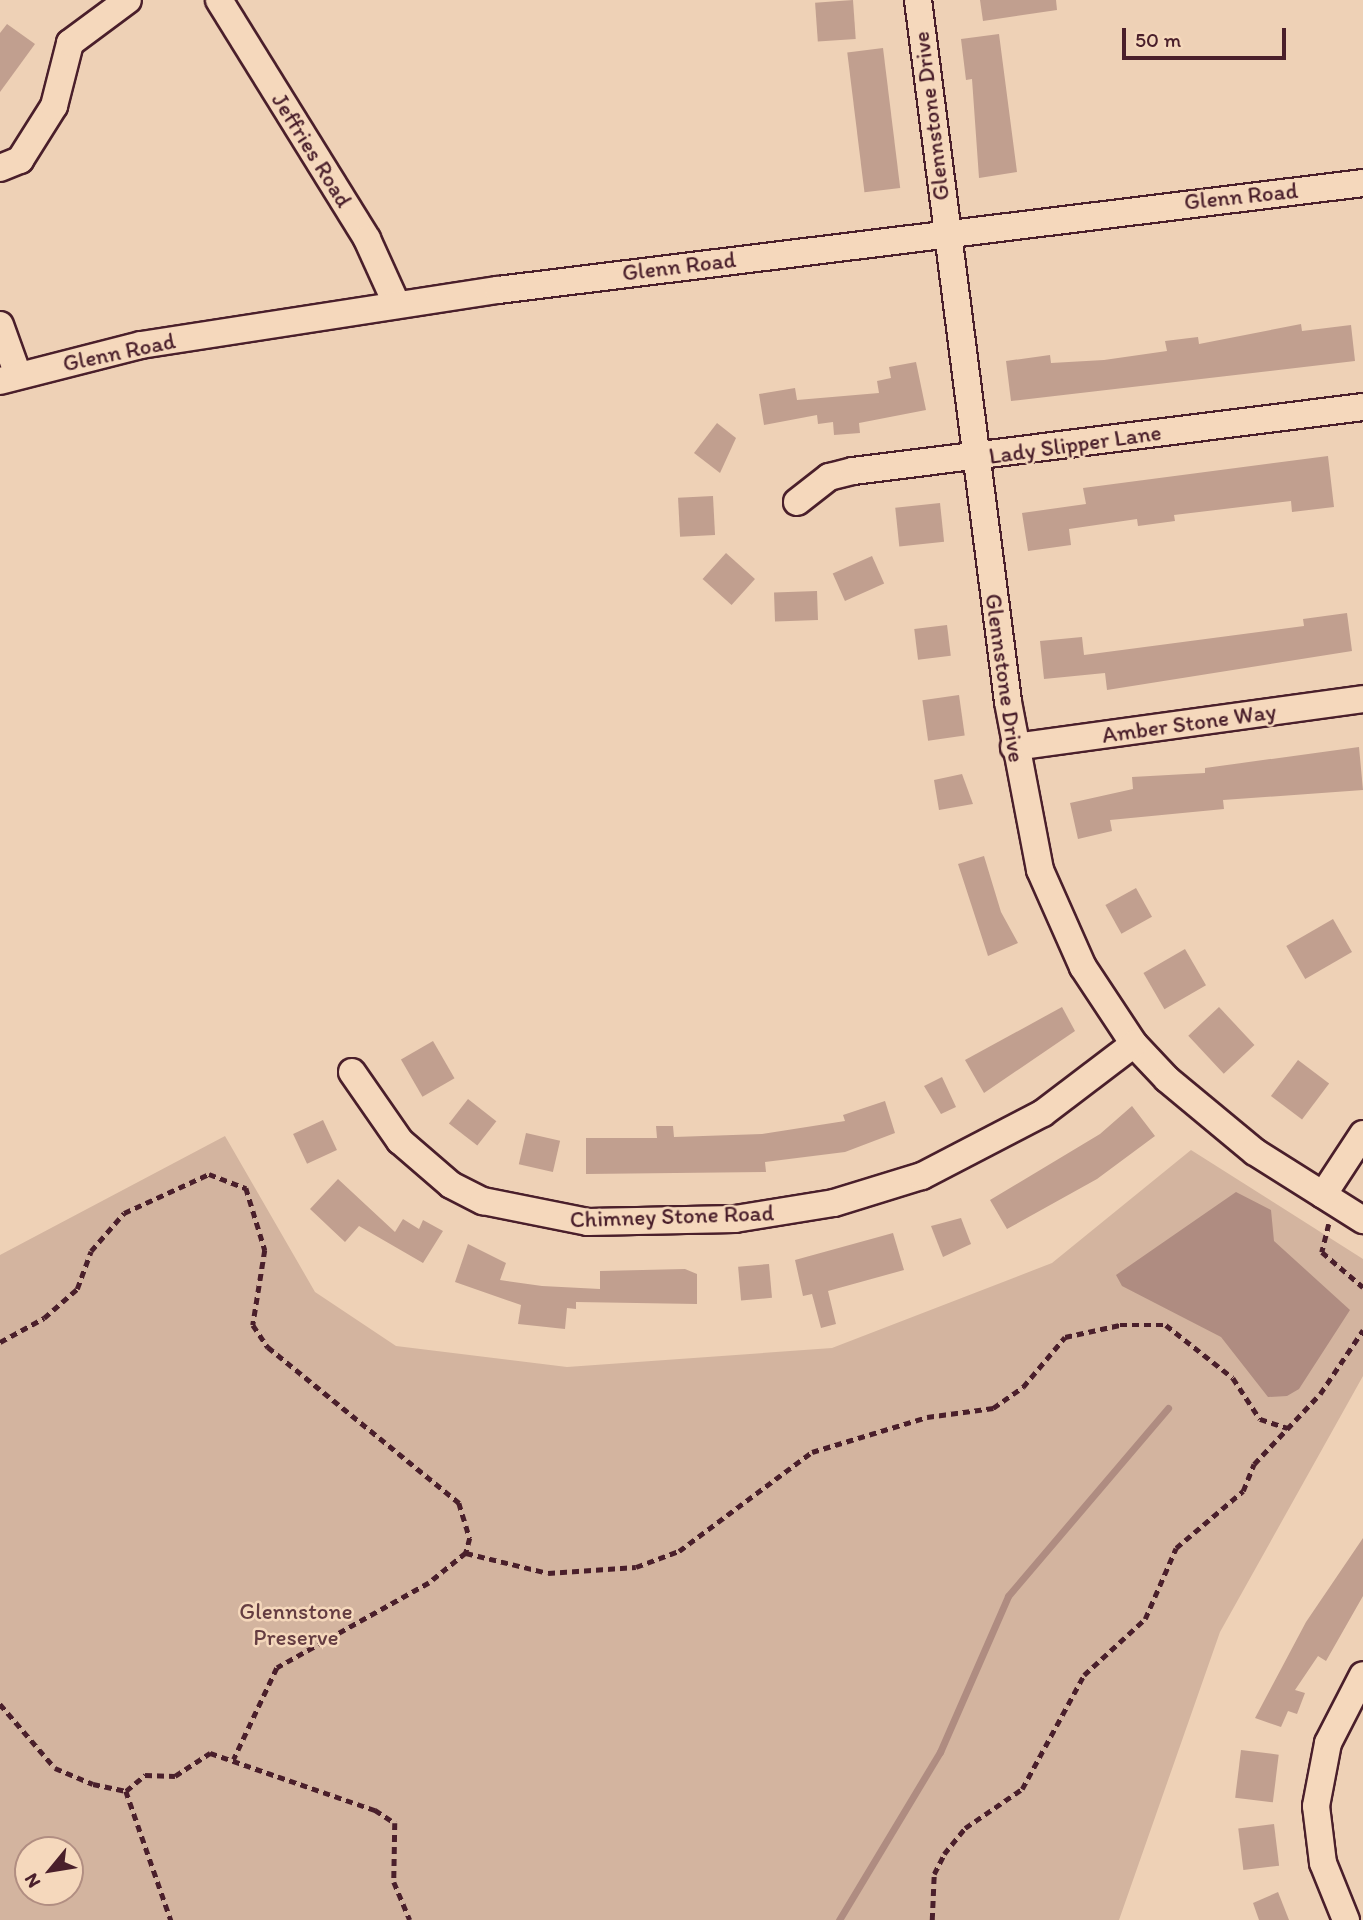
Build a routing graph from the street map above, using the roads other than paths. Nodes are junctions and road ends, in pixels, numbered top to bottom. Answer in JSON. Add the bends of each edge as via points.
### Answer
{"nodes":[{"id":1,"x":128,"y":0,"type":"edge"},
{"id":2,"x":219,"y":0,"type":"edge"},
{"id":3,"x":918,"y":0,"type":"edge"},
{"id":4,"x":0,"y":168,"type":"edge"},
{"id":5,"x":1363,"y":183,"type":"edge"},
{"id":6,"x":945,"y":233,"type":"junction"},
{"id":7,"x":397,"y":305,"type":"junction"},
{"id":8,"x":0,"y":325,"type":"edge"},
{"id":9,"x":9,"y":378,"type":"edge"},
{"id":10,"x":1363,"y":407,"type":"edge"},
{"id":11,"x":976,"y":457,"type":"junction"},
{"id":12,"x":797,"y":502,"type":"dead end"},
{"id":13,"x":1363,"y":699,"type":"edge"},
{"id":14,"x":1014,"y":747,"type":"junction"},
{"id":15,"x":1134,"y":1044,"type":"junction"},
{"id":16,"x":352,"y":1072,"type":"dead end"},
{"id":17,"x":1363,"y":1134,"type":"edge"},
{"id":18,"x":1323,"y":1195,"type":"junction"},
{"id":19,"x":1363,"y":1220,"type":"edge"},
{"id":20,"x":1363,"y":1675,"type":"edge"},
{"id":21,"x":1346,"y":1920,"type":"edge"}],
"edges":[{"from":1,"to":4,"type":"street","via":[[70,43],[54,106],[20,160]]},
{"from":2,"to":7,"type":"street","name":"Jeffries Road","via":[[367,239]]},
{"from":3,"to":6,"type":"street","name":"Glennstone Drive"},
{"from":5,"to":6,"type":"street","name":"Glenn Road"},
{"from":6,"to":7,"type":"street","name":"Glenn Road"},
{"from":6,"to":11,"type":"street","name":"Glennstone Drive"},
{"from":7,"to":9,"type":"street","name":"Glenn Road","via":[[141,345]]},
{"from":8,"to":9,"type":"street"},
{"from":10,"to":11,"type":"street","name":"Lady Slipper Lane"},
{"from":11,"to":12,"type":"street","name":"Lady Slipper Lane","via":[[829,477]]},
{"from":11,"to":14,"type":"street","name":"Glennstone Drive"},
{"from":13,"to":14,"type":"street","name":"Amber Stone Way"},
{"from":14,"to":15,"type":"street","name":"Glennstone Drive","via":[[1024,809],[1059,921]]},
{"from":15,"to":16,"type":"street","name":"Chimney Stone Road","via":[[1043,1113],[922,1176],[834,1203],[735,1219],[588,1222],[483,1200],[451,1185],[400,1142]]},
{"from":15,"to":18,"type":"street","name":"Glennstone Drive","via":[[1255,1152]]},
{"from":17,"to":18,"type":"street"},
{"from":18,"to":19,"type":"street","name":"Glennstone Drive"},
{"from":20,"to":21,"type":"street","via":[[1328,1743],[1316,1806],[1323,1863]]}]}
